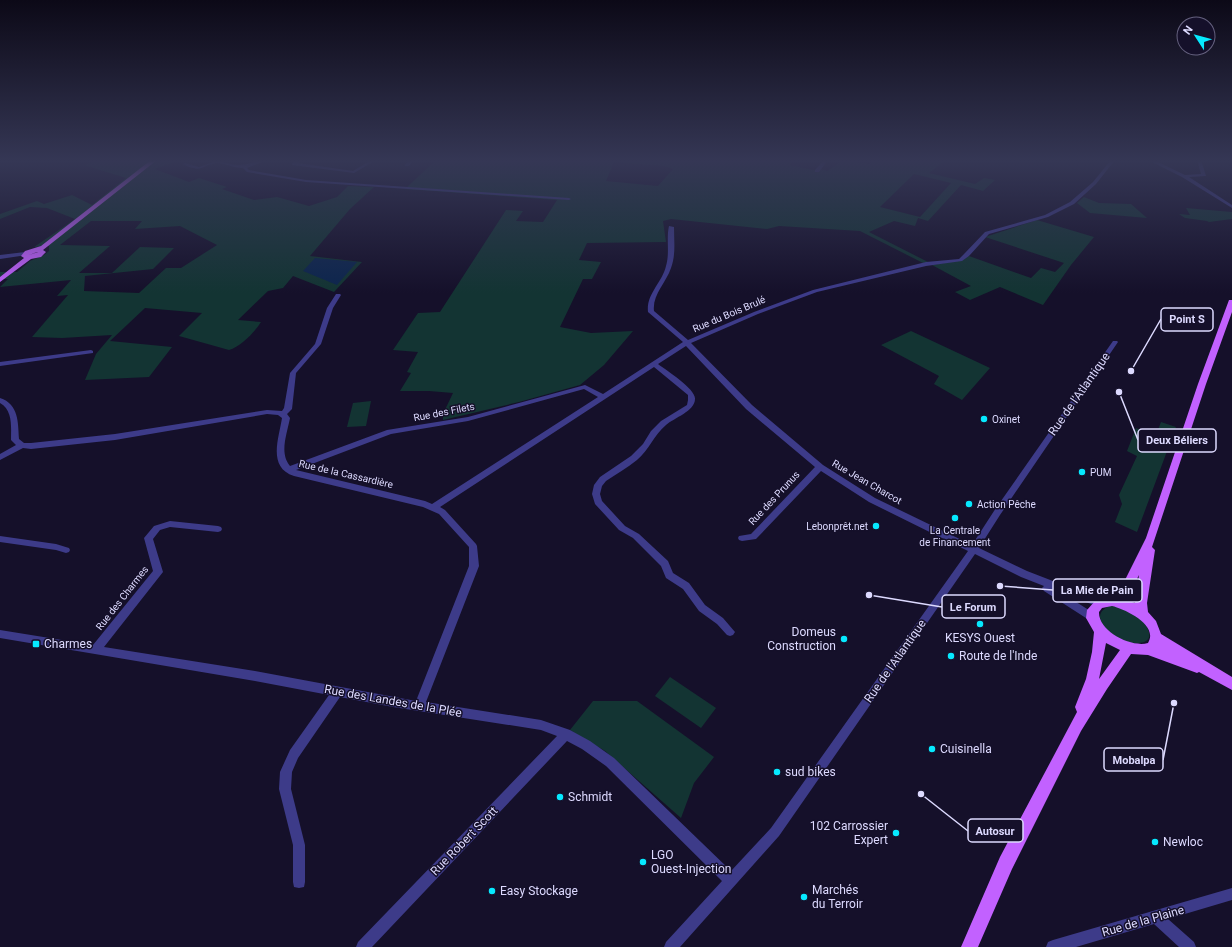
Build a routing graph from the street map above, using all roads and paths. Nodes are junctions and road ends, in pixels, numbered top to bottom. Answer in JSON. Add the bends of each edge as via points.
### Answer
{"nodes":[{"id":1,"x":98,"y":204,"type":"edge"},
{"id":2,"x":1069,"y":204,"type":"edge"},
{"id":3,"x":671,"y":227,"type":"dead end"},
{"id":4,"x":27,"y":256,"type":"junction"},
{"id":5,"x":0,"y":257,"type":"edge"},
{"id":6,"x":0,"y":280,"type":"edge"},
{"id":7,"x":338,"y":295,"type":"dead end"},
{"id":8,"x":1232,"y":302,"type":"edge"},
{"id":9,"x":1229,"y":317,"type":"edge"},
{"id":10,"x":1115,"y":342,"type":"dead end"},
{"id":11,"x":686,"y":344,"type":"junction"},
{"id":12,"x":91,"y":352,"type":"dead end"},
{"id":13,"x":0,"y":364,"type":"edge"},
{"id":14,"x":654,"y":364,"type":"junction"},
{"id":15,"x":604,"y":398,"type":"junction"},
{"id":16,"x":0,"y":400,"type":"edge"},
{"id":17,"x":283,"y":414,"type":"junction"},
{"id":18,"x":22,"y":445,"type":"junction"},
{"id":19,"x":0,"y":457,"type":"edge"},
{"id":20,"x":820,"y":467,"type":"junction"},
{"id":21,"x":288,"y":470,"type":"junction"},
{"id":22,"x":434,"y":507,"type":"junction"},
{"id":23,"x":218,"y":529,"type":"dead end"},
{"id":24,"x":742,"y":538,"type":"dead end"},
{"id":25,"x":1151,"y":538,"type":"junction"},
{"id":26,"x":0,"y":539,"type":"edge"},
{"id":27,"x":66,"y":550,"type":"dead end"},
{"id":28,"x":974,"y":550,"type":"junction"},
{"id":29,"x":1024,"y":574,"type":"junction"},
{"id":30,"x":1116,"y":602,"type":"junction"},
{"id":31,"x":1099,"y":603,"type":"junction"},
{"id":32,"x":1142,"y":614,"type":"junction"},
{"id":33,"x":1092,"y":617,"type":"junction"},
{"id":34,"x":730,"y":632,"type":"dead end"},
{"id":35,"x":1100,"y":632,"type":"junction"},
{"id":36,"x":0,"y":634,"type":"edge"},
{"id":37,"x":1157,"y":638,"type":"junction"},
{"id":38,"x":1128,"y":649,"type":"junction"},
{"id":39,"x":1148,"y":649,"type":"junction"},
{"id":40,"x":95,"y":650,"type":"junction"},
{"id":41,"x":1209,"y":671,"type":"junction"},
{"id":42,"x":1232,"y":684,"type":"edge"},
{"id":43,"x":337,"y":692,"type":"junction"},
{"id":44,"x":420,"y":705,"type":"junction"},
{"id":45,"x":1076,"y":726,"type":"junction"},
{"id":46,"x":566,"y":734,"type":"junction"},
{"id":47,"x":732,"y":881,"type":"junction"},
{"id":48,"x":299,"y":882,"type":"dead end"},
{"id":49,"x":1232,"y":894,"type":"edge"},
{"id":50,"x":1156,"y":917,"type":"junction"},
{"id":51,"x":363,"y":947,"type":"edge"},
{"id":52,"x":671,"y":947,"type":"edge"},
{"id":53,"x":969,"y":947,"type":"edge"},
{"id":54,"x":1053,"y":947,"type":"edge"},
{"id":55,"x":1189,"y":947,"type":"edge"}],
"edges":[{"from":1,"to":4,"type":"main road","via":[[39,250],[43,252]]},
{"from":2,"to":11,"type":"street","name":"Rue du Bois Brulé","via":[[1041,217],[987,233],[960,260],[926,264],[815,290]]},
{"from":3,"to":11,"type":"street","name":"Rue Jean Charcot","via":[[668,269],[651,300],[650,307],[651,312]]},
{"from":4,"to":5,"type":"street"},
{"from":4,"to":6,"type":"main road"},
{"from":7,"to":17,"type":"street","via":[[330,308],[318,344],[292,373],[288,409]]},
{"from":8,"to":9,"type":"main road"},
{"from":9,"to":25,"type":"main road","via":[[1202,384]]},
{"from":10,"to":28,"type":"street","name":"Rue de l'Atlantique","via":[[1001,506]]},
{"from":11,"to":14,"type":"street","name":"Rue du Bois Brulé"},
{"from":11,"to":20,"type":"street","name":"Rue Jean Charcot","via":[[749,407]]},
{"from":12,"to":13,"type":"street"},
{"from":14,"to":15,"type":"street","name":"Rue du Bois Brulé"},
{"from":14,"to":34,"type":"street","via":[[691,394],[690,406],[664,423],[634,458],[603,479],[596,494],[598,502],[622,528],[636,536],[665,564],[669,574],[686,586],[702,608]]},
{"from":15,"to":21,"type":"street","name":"Rue des Filets","via":[[585,387],[468,419],[390,432]]},
{"from":15,"to":22,"type":"street","name":"Rue du Bois Brulé"},
{"from":16,"to":18,"type":"street","via":[[8,403],[12,409],[15,440]]},
{"from":17,"to":18,"type":"street","via":[[267,412],[115,437]]},
{"from":17,"to":21,"type":"street","name":"Rue de la Cassardière","via":[[286,421],[280,457],[282,465]]},
{"from":18,"to":19,"type":"street"},
{"from":20,"to":24,"type":"street","name":"Rue des Prunus","via":[[753,537]]},
{"from":20,"to":28,"type":"street","name":"Rue Jean Charcot","via":[[872,500]]},
{"from":21,"to":22,"type":"street","name":"Rue de la Cassardière"},
{"from":22,"to":44,"type":"street","name":"Rue de la Cassardière","via":[[442,512],[473,546],[474,566]]},
{"from":23,"to":40,"type":"street","name":"Rue des Charmes","via":[[170,524],[157,528],[148,538],[158,572]]},
{"from":25,"to":30,"type":"main road","via":[[1131,581]]},
{"from":25,"to":32,"type":"main road","via":[[1141,603]]},
{"from":26,"to":27,"type":"street"},
{"from":28,"to":29,"type":"street","name":"Rue Jean Charcot"},
{"from":28,"to":47,"type":"street","name":"Rue de l'Atlantique","via":[[775,832]]},
{"from":29,"to":31,"type":"street","name":"Rue Jean Charcot"},
{"from":29,"to":33,"type":"street","name":"Rue Jean Charcot"},
{"from":30,"to":31,"type":"main road"},
{"from":30,"to":32,"type":"main road","via":[[1132,607]]},
{"from":31,"to":33,"type":"main road","via":[[1092,610]]},
{"from":32,"to":37,"type":"main road","via":[[1156,630]]},
{"from":33,"to":35,"type":"main road"},
{"from":35,"to":38,"type":"main road","via":[[1117,645]]},
{"from":35,"to":45,"type":"main road","via":[[1100,651]]},
{"from":36,"to":40,"type":"street","name":"Rue des Landes de la Plée"},
{"from":37,"to":39,"type":"main road","via":[[1153,647]]},
{"from":37,"to":41,"type":"main road"},
{"from":38,"to":39,"type":"main road"},
{"from":38,"to":45,"type":"main road"},
{"from":39,"to":41,"type":"main road"},
{"from":40,"to":43,"type":"street","name":"Rue des Landes de la Plée"},
{"from":41,"to":42,"type":"main road"},
{"from":43,"to":44,"type":"street","name":"Rue des Landes de la Plée"},
{"from":43,"to":48,"type":"street","via":[[294,754],[286,772],[285,789],[300,845]]},
{"from":44,"to":46,"type":"street","name":"Rue des Landes de la Plée","via":[[541,725]]},
{"from":45,"to":53,"type":"main road","via":[[1006,863]]},
{"from":46,"to":47,"type":"street","name":"Rue des Landes de la Plée","via":[[610,762]]},
{"from":46,"to":51,"type":"street","name":"Rue Robert Scott"},
{"from":47,"to":52,"type":"street","name":"Rue de l'Atlantique"},
{"from":49,"to":50,"type":"street","name":"Rue de la Plaine"},
{"from":50,"to":54,"type":"street","name":"Rue de la Plaine"},
{"from":50,"to":55,"type":"street"}]}
